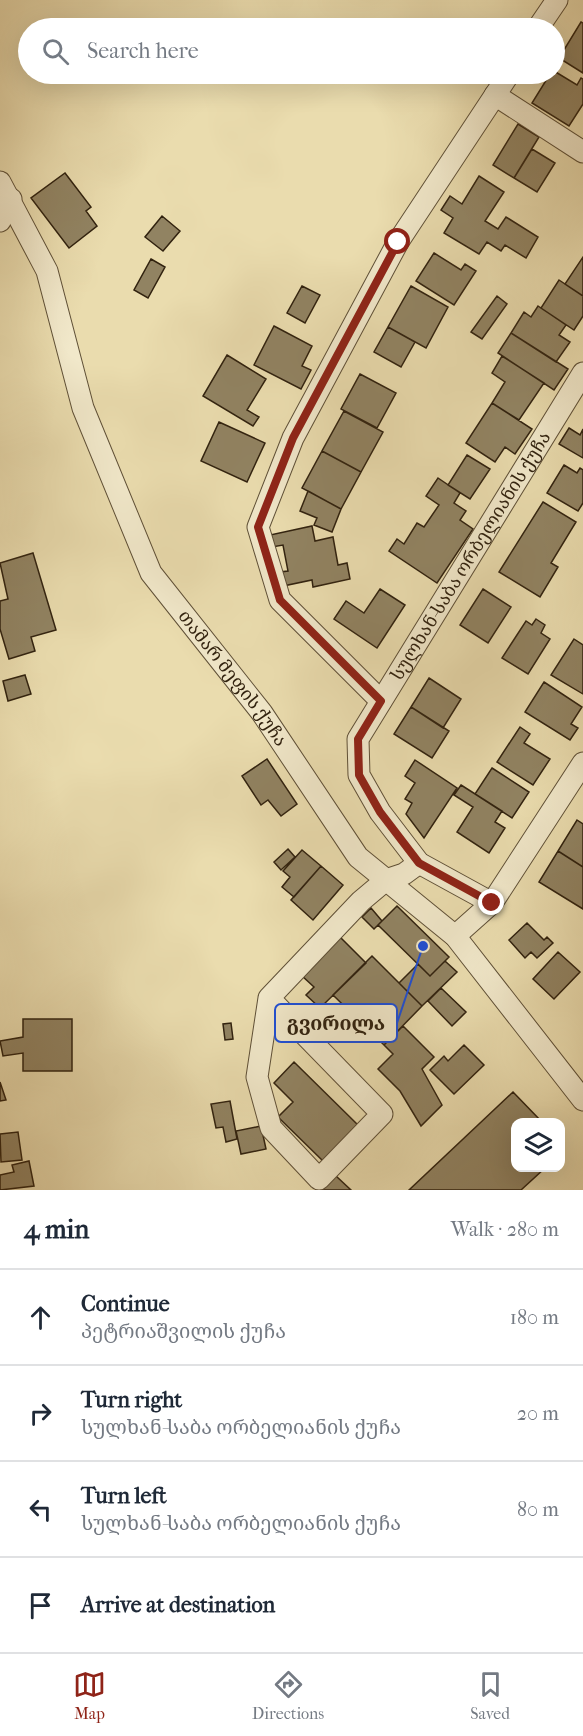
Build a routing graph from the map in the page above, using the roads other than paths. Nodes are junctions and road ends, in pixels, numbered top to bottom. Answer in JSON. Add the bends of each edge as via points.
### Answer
{"nodes":[{"id":1,"x":557,"y":0,"type":"edge"},
{"id":2,"x":545,"y":18,"type":"edge"},
{"id":3,"x":502,"y":84,"type":"edge"},
{"id":4,"x":495,"y":95,"type":"junction"},
{"id":5,"x":583,"y":152,"type":"edge"},
{"id":6,"x":5,"y":191,"type":"edge"},
{"id":7,"x":0,"y":221,"type":"edge"},
{"id":8,"x":583,"y":373,"type":"edge"},
{"id":9,"x":381,"y":701,"type":"junction"},
{"id":10,"x":583,"y":762,"type":"edge"},
{"id":11,"x":419,"y":863,"type":"junction"},
{"id":12,"x":386,"y":880,"type":"junction"},
{"id":13,"x":492,"y":903,"type":"junction"},
{"id":14,"x":455,"y":936,"type":"junction"},
{"id":15,"x":269,"y":999,"type":"junction"},
{"id":16,"x":583,"y":1100,"type":"edge"}],
"edges":[{"from":1,"to":2,"type":"street"},
{"from":3,"to":4,"type":"street"},
{"from":4,"to":5,"type":"street"},
{"from":4,"to":9,"type":"street","via":[[398,242],[293,438],[258,527],[280,600]]},
{"from":6,"to":7,"type":"street"},
{"from":6,"to":12,"type":"street","name":"თამარ მეფის ქუჩა","via":[[47,271],[83,408],[151,573],[262,713],[358,857]]},
{"from":8,"to":9,"type":"street","name":"სულხან-საბა ორბელიანის ქუჩა"},
{"from":9,"to":11,"type":"street","name":"სულხან-საბა ორბელიანის ქუჩა","via":[[358,739],[359,775],[380,812]]},
{"from":10,"to":13,"type":"street"},
{"from":11,"to":12,"type":"street"},
{"from":11,"to":13,"type":"street","name":"სულხან-საბა ორბელიანის ქუჩა"},
{"from":12,"to":14,"type":"street","name":"თამარ მეფის ქუჩა"},
{"from":12,"to":15,"type":"street","via":[[361,901]]},
{"from":13,"to":14,"type":"street"},
{"from":14,"to":16,"type":"street","name":"თამარ მეფის ქუჩა"},
{"from":15,"to":15,"type":"street","via":[[257,1077],[268,1118],[271,1128],[319,1179],[382,1114]]}]}
